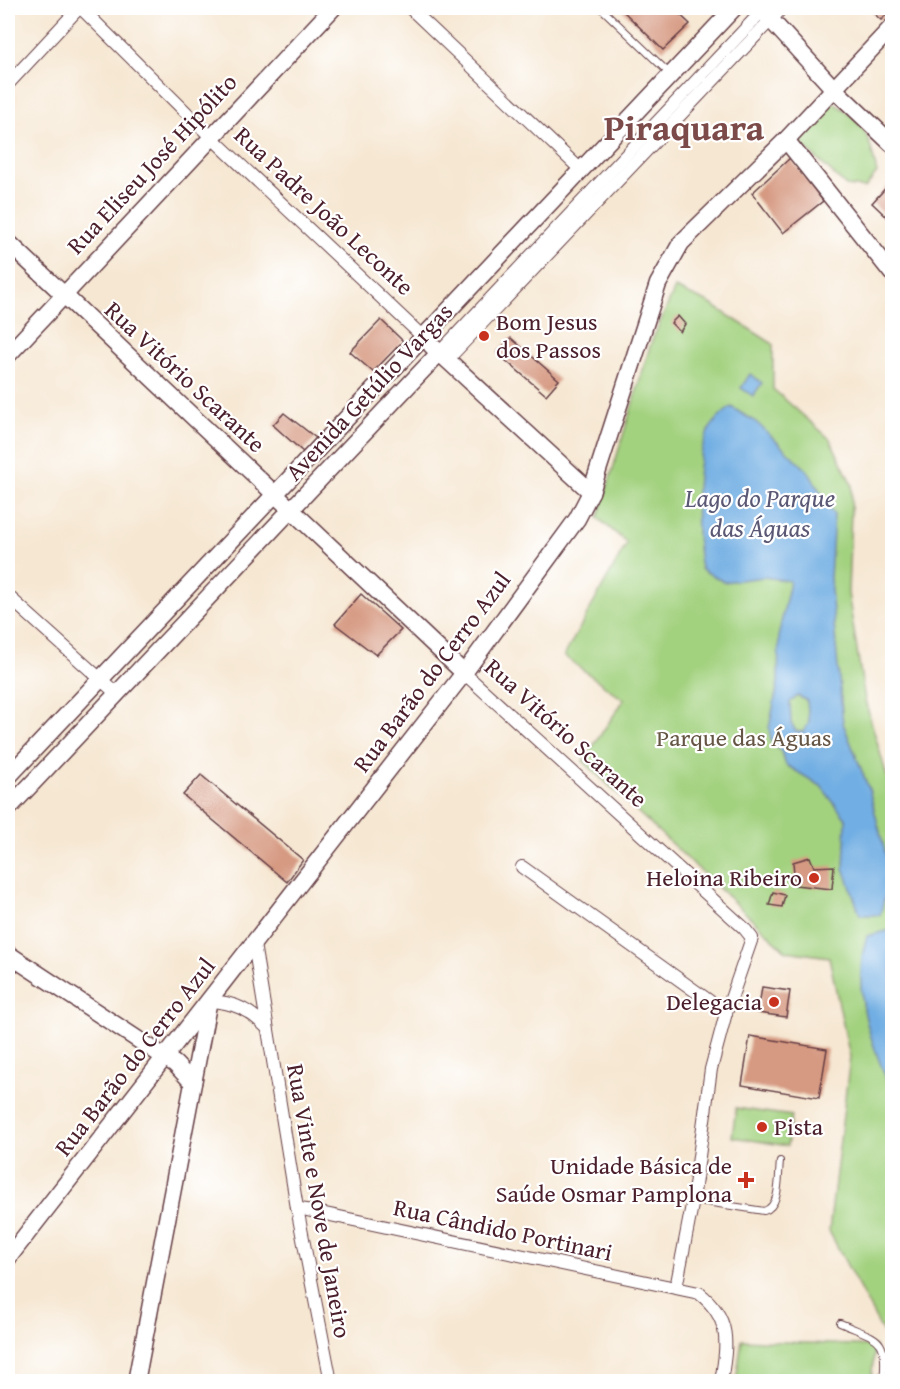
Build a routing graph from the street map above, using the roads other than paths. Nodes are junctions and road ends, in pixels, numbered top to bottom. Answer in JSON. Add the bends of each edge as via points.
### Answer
{"nodes":[{"id":1,"x":80,"y":8,"type":"edge"},
{"id":2,"x":333,"y":8,"type":"edge"},
{"id":3,"x":410,"y":8,"type":"edge"},
{"id":4,"x":602,"y":8,"type":"edge"},
{"id":5,"x":783,"y":8,"type":"edge"},
{"id":6,"x":734,"y":10,"type":"edge"},
{"id":7,"x":762,"y":11,"type":"edge"},
{"id":8,"x":892,"y":27,"type":"edge"},
{"id":9,"x":670,"y":75,"type":"junction"},
{"id":10,"x":8,"y":84,"type":"edge"},
{"id":11,"x":833,"y":88,"type":"junction"},
{"id":12,"x":210,"y":136,"type":"junction"},
{"id":13,"x":786,"y":140,"type":"junction"},
{"id":14,"x":892,"y":144,"type":"edge"},
{"id":15,"x":581,"y":170,"type":"junction"},
{"id":16,"x":8,"y":242,"type":"edge"},
{"id":17,"x":892,"y":273,"type":"edge"},
{"id":18,"x":61,"y":295,"type":"junction"},
{"id":19,"x":423,"y":337,"type":"junction"},
{"id":20,"x":8,"y":355,"type":"edge"},
{"id":21,"x":443,"y":356,"type":"junction"},
{"id":22,"x":591,"y":492,"type":"junction"},
{"id":23,"x":275,"y":493,"type":"junction"},
{"id":24,"x":291,"y":509,"type":"junction"},
{"id":25,"x":8,"y":596,"type":"edge"},
{"id":26,"x":464,"y":673,"type":"junction"},
{"id":27,"x":100,"y":679,"type":"junction"},
{"id":28,"x":117,"y":694,"type":"junction"},
{"id":29,"x":8,"y":777,"type":"edge"},
{"id":30,"x":8,"y":809,"type":"edge"},
{"id":31,"x":522,"y":867,"type":"dead end"},
{"id":32,"x":254,"y":944,"type":"junction"},
{"id":33,"x":8,"y":954,"type":"edge"},
{"id":34,"x":209,"y":1001,"type":"junction"},
{"id":35,"x":726,"y":1012,"type":"junction"},
{"id":36,"x":267,"y":1028,"type":"junction"},
{"id":37,"x":165,"y":1058,"type":"junction"},
{"id":38,"x":193,"y":1083,"type":"junction"},
{"id":39,"x":780,"y":1161,"type":"dead end"},
{"id":40,"x":693,"y":1200,"type":"junction"},
{"id":41,"x":297,"y":1208,"type":"junction"},
{"id":42,"x":8,"y":1258,"type":"edge"},
{"id":43,"x":676,"y":1288,"type":"junction"},
{"id":44,"x":840,"y":1323,"type":"dead end"},
{"id":45,"x":136,"y":1382,"type":"edge"},
{"id":46,"x":331,"y":1382,"type":"edge"},
{"id":47,"x":721,"y":1382,"type":"edge"},
{"id":48,"x":883,"y":1382,"type":"edge"}],
"edges":[{"from":1,"to":10,"type":"street"},
{"from":1,"to":12,"type":"street","name":"Rua Padre João Leconte"},
{"from":2,"to":12,"type":"main road","name":"Rua Eliseu José Hipólito"},
{"from":3,"to":15,"type":"street"},
{"from":4,"to":9,"type":"lane"},
{"from":5,"to":7,"type":"street","name":"Avenida Getúlio Vargas"},
{"from":6,"to":9,"type":"main road","name":"Avenida Getúlio Vargas"},
{"from":7,"to":11,"type":"main road"},
{"from":7,"to":21,"type":"street","name":"Avenida Getúlio Vargas"},
{"from":8,"to":11,"type":"main road","name":"Rua Barão do Cerro Azul"},
{"from":9,"to":15,"type":"main road","name":"Avenida Getúlio Vargas"},
{"from":11,"to":13,"type":"main road","name":"Rua Barão do Cerro Azul"},
{"from":11,"to":14,"type":"main road"},
{"from":12,"to":18,"type":"main road","name":"Rua Eliseu José Hipólito"},
{"from":12,"to":19,"type":"street","name":"Rua Padre João Leconte"},
{"from":13,"to":17,"type":"main road"},
{"from":13,"to":22,"type":"main road","name":"Rua Barão do Cerro Azul","via":[[681,243],[658,284]]},
{"from":15,"to":19,"type":"main road","name":"Avenida Getúlio Vargas"},
{"from":16,"to":18,"type":"main road","name":"Rua Vitório Scarante"},
{"from":18,"to":20,"type":"main road","name":"Rua Eliseu José Hipólito"},
{"from":18,"to":23,"type":"main road","name":"Rua Vitório Scarante"},
{"from":19,"to":21,"type":"main road","name":"Rua Padre João Leconte"},
{"from":19,"to":23,"type":"main road","name":"Avenida Getúlio Vargas"},
{"from":21,"to":22,"type":"main road","name":"Rua Padre João Leconte"},
{"from":21,"to":24,"type":"main road","name":"Avenida Getúlio Vargas"},
{"from":22,"to":26,"type":"main road","name":"Rua Barão do Cerro Azul","via":[[577,519]]},
{"from":23,"to":24,"type":"main road","name":"Rua Vitório Scarante"},
{"from":23,"to":27,"type":"main road","name":"Avenida Getúlio Vargas"},
{"from":24,"to":26,"type":"main road","name":"Rua Vitório Scarante"},
{"from":24,"to":28,"type":"main road","name":"Avenida Getúlio Vargas"},
{"from":25,"to":27,"type":"street"},
{"from":26,"to":32,"type":"main road","name":"Rua Barão do Cerro Azul"},
{"from":26,"to":35,"type":"street","name":"Rua Vitório Scarante","via":[[752,938]]},
{"from":27,"to":28,"type":"street"},
{"from":27,"to":29,"type":"main road","name":"Avenida Getúlio Vargas"},
{"from":28,"to":30,"type":"main road","name":"Avenida Getúlio Vargas"},
{"from":31,"to":35,"type":"street"},
{"from":32,"to":34,"type":"main road","name":"Rua Barão do Cerro Azul"},
{"from":32,"to":36,"type":"street","name":"Rua Vinte e Nove de Janeiro"},
{"from":33,"to":37,"type":"main road"},
{"from":34,"to":36,"type":"street","via":[[242,1007]]},
{"from":34,"to":37,"type":"main road","name":"Rua Barão do Cerro Azul"},
{"from":34,"to":38,"type":"main road"},
{"from":35,"to":40,"type":"street","via":[[711,1069]]},
{"from":36,"to":41,"type":"street","name":"Rua Vinte e Nove de Janeiro"},
{"from":37,"to":38,"type":"main road"},
{"from":37,"to":42,"type":"main road","name":"Rua Barão do Cerro Azul"},
{"from":38,"to":45,"type":"main road"},
{"from":39,"to":40,"type":"lane","via":[[775,1204],[771,1209]]},
{"from":40,"to":43,"type":"street"},
{"from":41,"to":43,"type":"street","name":"Rua Cândido Portinari"},
{"from":41,"to":46,"type":"street","name":"Rua Vinte e Nove de Janeiro"},
{"from":43,"to":47,"type":"street","name":"Rua Cândido Portinari","via":[[699,1293],[716,1309],[727,1347]]},
{"from":44,"to":48,"type":"lane","via":[[878,1339],[886,1357]]}]}
